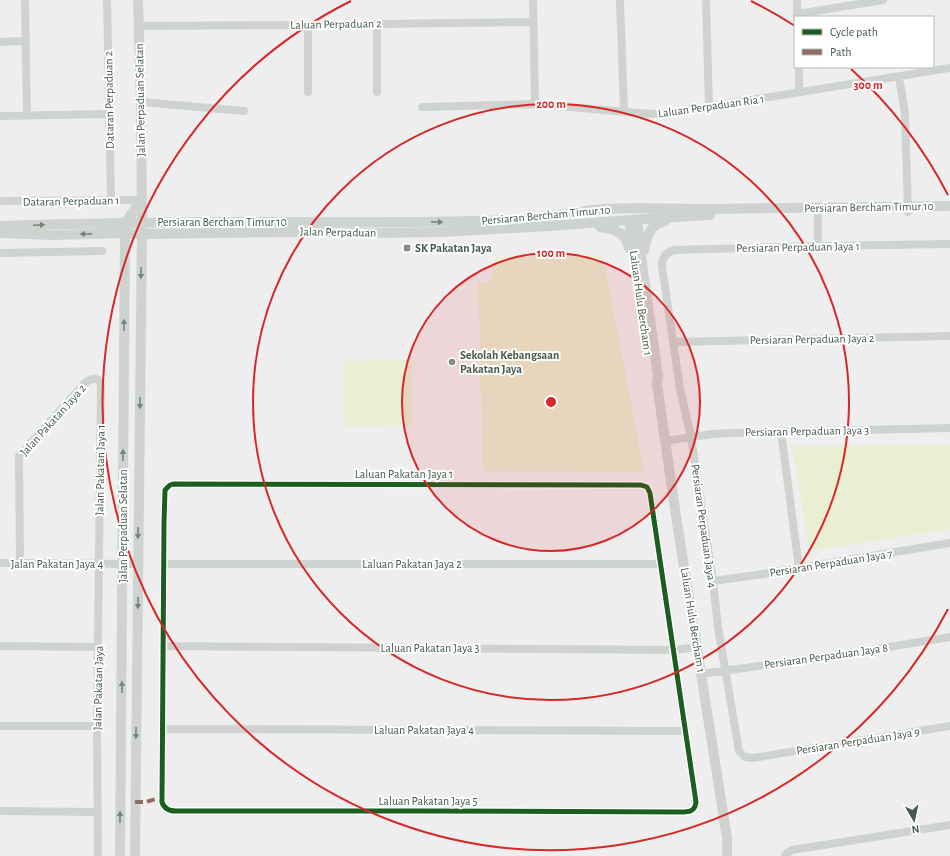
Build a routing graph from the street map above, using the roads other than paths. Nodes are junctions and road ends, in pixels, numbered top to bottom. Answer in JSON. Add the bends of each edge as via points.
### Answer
{"nodes":[{"id":1,"x":25,"y":0,"type":"edge"},
{"id":2,"x":107,"y":0,"type":"edge"},
{"id":3,"x":138,"y":0,"type":"edge"},
{"id":4,"x":533,"y":0,"type":"edge"},
{"id":5,"x":620,"y":0,"type":"edge"},
{"id":6,"x":706,"y":0,"type":"edge"},
{"id":7,"x":797,"y":0,"type":"edge"},
{"id":8,"x":883,"y":0,"type":"edge"},
{"id":9,"x":797,"y":16,"type":"edge"},
{"id":10,"x":533,"y":22,"type":"junction"},
{"id":11,"x":377,"y":24,"type":"junction"},
{"id":12,"x":308,"y":25,"type":"junction"},
{"id":13,"x":139,"y":26,"type":"junction"},
{"id":14,"x":26,"y":41,"type":"junction"},
{"id":15,"x":0,"y":42,"type":"edge"},
{"id":16,"x":799,"y":68,"type":"edge"},
{"id":17,"x":950,"y":68,"type":"edge"},
{"id":18,"x":899,"y":77,"type":"junction"},
{"id":19,"x":308,"y":92,"type":"dead end"},
{"id":20,"x":377,"y":92,"type":"dead end"},
{"id":21,"x":799,"y":92,"type":"junction"},
{"id":22,"x":141,"y":102,"type":"junction"},
{"id":23,"x":535,"y":104,"type":"junction"},
{"id":24,"x":422,"y":107,"type":"dead end"},
{"id":25,"x":709,"y":107,"type":"junction"},
{"id":26,"x":244,"y":111,"type":"dead end"},
{"id":27,"x":624,"y":112,"type":"junction"},
{"id":28,"x":109,"y":114,"type":"junction"},
{"id":29,"x":28,"y":115,"type":"junction"},
{"id":30,"x":0,"y":116,"type":"edge"},
{"id":31,"x":111,"y":200,"type":"junction"},
{"id":32,"x":141,"y":200,"type":"junction"},
{"id":33,"x":0,"y":202,"type":"edge"},
{"id":34,"x":950,"y":206,"type":"edge"},
{"id":35,"x":671,"y":209,"type":"junction"},
{"id":36,"x":908,"y":210,"type":"junction"},
{"id":37,"x":818,"y":211,"type":"junction"},
{"id":38,"x":950,"y":212,"type":"edge"},
{"id":39,"x":709,"y":216,"type":"junction"},
{"id":40,"x":543,"y":217,"type":"junction"},
{"id":41,"x":633,"y":218,"type":"junction"},
{"id":42,"x":126,"y":222,"type":"junction"},
{"id":43,"x":142,"y":222,"type":"junction"},
{"id":44,"x":272,"y":222,"type":"junction"},
{"id":45,"x":0,"y":226,"type":"edge"},
{"id":46,"x":551,"y":226,"type":"junction"},
{"id":47,"x":295,"y":232,"type":"junction"},
{"id":48,"x":0,"y":233,"type":"edge"},
{"id":49,"x":125,"y":233,"type":"junction"},
{"id":50,"x":142,"y":234,"type":"junction"},
{"id":51,"x":950,"y":244,"type":"edge"},
{"id":52,"x":818,"y":246,"type":"junction"},
{"id":53,"x":102,"y":251,"type":"dead end"},
{"id":54,"x":0,"y":253,"type":"edge"},
{"id":55,"x":640,"y":271,"type":"junction"},
{"id":56,"x":663,"y":272,"type":"joint"},
{"id":57,"x":950,"y":336,"type":"edge"},
{"id":58,"x":674,"y":342,"type":"junction"},
{"id":59,"x":96,"y":378,"type":"joint"},
{"id":60,"x":950,"y":428,"type":"edge"},
{"id":61,"x":781,"y":432,"type":"junction"},
{"id":62,"x":691,"y":437,"type":"junction"},
{"id":63,"x":666,"y":441,"type":"junction"},
{"id":64,"x":950,"y":543,"type":"edge"},
{"id":65,"x":0,"y":563,"type":"edge"},
{"id":66,"x":20,"y":563,"type":"junction"},
{"id":67,"x":99,"y":564,"type":"junction"},
{"id":68,"x":123,"y":564,"type":"junction"},
{"id":69,"x":138,"y":564,"type":"junction"},
{"id":70,"x":164,"y":564,"type":"junction"},
{"id":71,"x":660,"y":564,"type":"junction"},
{"id":72,"x":799,"y":568,"type":"junction"},
{"id":73,"x":712,"y":581,"type":"junction"},
{"id":74,"x":950,"y":637,"type":"edge"},
{"id":75,"x":0,"y":646,"type":"edge"},
{"id":76,"x":163,"y":646,"type":"junction"},
{"id":77,"x":99,"y":647,"type":"junction"},
{"id":78,"x":697,"y":647,"type":"junction"},
{"id":79,"x":674,"y":650,"type":"junction"},
{"id":80,"x":726,"y":670,"type":"junction"},
{"id":81,"x":701,"y":674,"type":"junction"},
{"id":82,"x":0,"y":726,"type":"edge"},
{"id":83,"x":97,"y":726,"type":"junction"},
{"id":84,"x":950,"y":726,"type":"edge"},
{"id":85,"x":163,"y":729,"type":"junction"},
{"id":86,"x":685,"y":731,"type":"junction"},
{"id":87,"x":767,"y":756,"type":"joint"},
{"id":88,"x":0,"y":811,"type":"edge"},
{"id":89,"x":98,"y":812,"type":"junction"},
{"id":90,"x":680,"y":812,"type":"joint"},
{"id":91,"x":950,"y":825,"type":"edge"},
{"id":92,"x":98,"y":856,"type":"edge"},
{"id":93,"x":120,"y":856,"type":"edge"},
{"id":94,"x":135,"y":856,"type":"edge"},
{"id":95,"x":727,"y":856,"type":"edge"},
{"id":96,"x":785,"y":856,"type":"edge"}],
"edges":[{"from":1,"to":14,"type":"street"},
{"from":2,"to":28,"type":"street","name":"Dataran Perpaduan 2"},
{"from":3,"to":13,"type":"street","name":"Jalan Perpaduan Selatan"},
{"from":4,"to":10,"type":"street"},
{"from":5,"to":27,"type":"street"},
{"from":6,"to":25,"type":"street"},
{"from":7,"to":9,"type":"street"},
{"from":8,"to":9,"type":"street"},
{"from":10,"to":11,"type":"street","name":"Laluan Perpaduan 2"},
{"from":10,"to":23,"type":"street"},
{"from":11,"to":12,"type":"street","name":"Laluan Perpaduan 2"},
{"from":11,"to":20,"type":"street"},
{"from":12,"to":13,"type":"street","name":"Laluan Perpaduan 2"},
{"from":12,"to":19,"type":"street"},
{"from":13,"to":22,"type":"street","name":"Jalan Perpaduan Selatan"},
{"from":14,"to":15,"type":"street"},
{"from":14,"to":29,"type":"street"},
{"from":16,"to":21,"type":"street"},
{"from":17,"to":18,"type":"street","name":"Laluan Perpaduan Ria 1"},
{"from":18,"to":21,"type":"street","name":"Laluan Perpaduan Ria 1"},
{"from":18,"to":36,"type":"street","via":[[905,113]]},
{"from":21,"to":25,"type":"street","name":"Laluan Perpaduan Ria 1"},
{"from":22,"to":26,"type":"street"},
{"from":22,"to":32,"type":"street","name":"Jalan Perpaduan Selatan"},
{"from":23,"to":24,"type":"street","name":"Laluan Perpaduan Ria 1"},
{"from":23,"to":27,"type":"street","name":"Laluan Perpaduan Ria 1"},
{"from":25,"to":27,"type":"street","name":"Laluan Perpaduan Ria 1","via":[[657,114]]},
{"from":28,"to":29,"type":"street"},
{"from":28,"to":31,"type":"street","name":"Dataran Perpaduan 2"},
{"from":29,"to":30,"type":"street"},
{"from":31,"to":32,"type":"street","name":"Dataran Perpaduan 1"},
{"from":31,"to":33,"type":"street","name":"Dataran Perpaduan 1"},
{"from":32,"to":42,"type":"street","name":"Jalan Perpaduan Selatan"},
{"from":32,"to":43,"type":"street","name":"Jalan Perpaduan Selatan"},
{"from":34,"to":36,"type":"street","name":"Persiaran Bercham Timur 10"},
{"from":35,"to":37,"type":"street","name":"Persiaran Bercham Timur 10"},
{"from":35,"to":40,"type":"street","name":"Persiaran Bercham Timur 10","via":[[601,210]]},
{"from":35,"to":41,"type":"street","via":[[640,213]]},
{"from":36,"to":37,"type":"street","name":"Persiaran Bercham Timur 10"},
{"from":36,"to":38,"type":"street","name":"Persiaran Bercham Timur 10"},
{"from":37,"to":39,"type":"street","name":"Persiaran Bercham Timur 10"},
{"from":37,"to":52,"type":"street"},
{"from":39,"to":41,"type":"street","name":"Persiaran Bercham Timur 10"},
{"from":39,"to":55,"type":"street","via":[[662,221],[654,226],[646,239]]},
{"from":40,"to":41,"type":"street","via":[[626,214]]},
{"from":44,"to":40,"type":"street","name":"Persiaran Bercham Timur 10","one_way":true,"via":[[389,223]]},
{"from":41,"to":46,"type":"street","name":"Jalan Perpaduan"},
{"from":41,"to":55,"type":"street","name":"Laluan Hulu Bercham 1"},
{"from":42,"to":43,"type":"street"},
{"from":45,"to":42,"type":"street","one_way":true},
{"from":42,"to":49,"type":"street","name":"Jalan Perpaduan Selatan"},
{"from":43,"to":44,"type":"street","name":"Persiaran Bercham Timur 10"},
{"from":43,"to":50,"type":"street","name":"Jalan Perpaduan Selatan"},
{"from":44,"to":47,"type":"street","via":[[289,225]]},
{"from":46,"to":47,"type":"street","name":"Jalan Perpaduan","via":[[398,233]]},
{"from":46,"to":55,"type":"street","via":[[612,228],[626,238]]},
{"from":47,"to":50,"type":"street","name":"Jalan Perpaduan"},
{"from":49,"to":48,"type":"street","name":"Jalan Perpaduan","one_way":true},
{"from":49,"to":50,"type":"street","name":"Jalan Perpaduan"},
{"from":68,"to":49,"type":"street","name":"Jalan Perpaduan Selatan","one_way":true},
{"from":50,"to":69,"type":"street","name":"Jalan Perpaduan Selatan","one_way":true},
{"from":51,"to":52,"type":"street","name":"Persiaran Perpaduan Jaya 1"},
{"from":52,"to":56,"type":"street","name":"Persiaran Perpaduan Jaya 1","via":[[671,251],[662,261]]},
{"from":53,"to":54,"type":"street"},
{"from":55,"to":63,"type":"street","name":"Laluan Hulu Bercham 1"},
{"from":56,"to":58,"type":"street","name":"Persiaran Perpaduan Jaya 4"},
{"from":57,"to":58,"type":"street","name":"Persiaran Perpaduan Jaya 2"},
{"from":58,"to":62,"type":"street","name":"Persiaran Perpaduan Jaya 4","via":[[680,389]]},
{"from":59,"to":66,"type":"street","name":"Jalan Pakatan Jaya 2","via":[[86,382],[19,456]]},
{"from":59,"to":67,"type":"street","name":"Jalan Pakatan Jaya 1","via":[[101,386]]},
{"from":60,"to":61,"type":"street","name":"Persiaran Perpaduan Jaya 3"},
{"from":61,"to":62,"type":"street","name":"Persiaran Perpaduan Jaya 3"},
{"from":61,"to":72,"type":"street"},
{"from":62,"to":63,"type":"street","name":"Persiaran Perpaduan Jaya 3"},
{"from":62,"to":73,"type":"street","name":"Persiaran Perpaduan Jaya 4"},
{"from":63,"to":78,"type":"street","name":"Laluan Hulu Bercham 1"},
{"from":64,"to":72,"type":"street","name":"Persiaran Perpaduan Jaya 7"},
{"from":65,"to":66,"type":"street","name":"Jalan Pakatan Jaya 4"},
{"from":66,"to":67,"type":"street","name":"Jalan Pakatan Jaya 4"},
{"from":67,"to":68,"type":"street","name":"Jalan Pakatan Jaya 4"},
{"from":67,"to":77,"type":"street","name":"Jalan Pakatan Jaya"},
{"from":68,"to":69,"type":"street","name":"Jalan Pakatan Jaya 4"},
{"from":93,"to":68,"type":"street","name":"Jalan Perpaduan Selatan","one_way":true},
{"from":69,"to":94,"type":"street","name":"Jalan Perpaduan Selatan","one_way":true},
{"from":70,"to":71,"type":"street","name":"Laluan Pakatan Jaya 2"},
{"from":70,"to":71,"type":"street","name":"Laluan Pakatan Jaya 1","via":[[165,490],[173,484],[644,485],[650,493]]},
{"from":70,"to":76,"type":"street"},
{"from":71,"to":79,"type":"street","name":"Laluan Pakatan Jaya 1"},
{"from":72,"to":73,"type":"street","name":"Persiaran Perpaduan Jaya 7"},
{"from":73,"to":80,"type":"street","name":"Persiaran Perpaduan Jaya 4"},
{"from":74,"to":80,"type":"street","name":"Persiaran Perpaduan Jaya 8"},
{"from":75,"to":77,"type":"street"},
{"from":76,"to":79,"type":"street","name":"Laluan Pakatan Jaya 3"},
{"from":76,"to":85,"type":"street"},
{"from":77,"to":83,"type":"street","name":"Jalan Pakatan Jaya"},
{"from":78,"to":79,"type":"street","name":"Laluan Pakatan Jaya 3"},
{"from":78,"to":81,"type":"street","name":"Laluan Hulu Bercham 1"},
{"from":79,"to":86,"type":"street","name":"Laluan Pakatan Jaya 1"},
{"from":80,"to":81,"type":"street","name":"Persiaran Perpaduan Jaya 8"},
{"from":80,"to":87,"type":"street","name":"Persiaran Perpaduan Jaya 4","via":[[739,751],[749,758]]},
{"from":81,"to":95,"type":"street","name":"Laluan Hulu Bercham 1"},
{"from":82,"to":83,"type":"street"},
{"from":83,"to":89,"type":"street","name":"Jalan Pakatan Jaya"},
{"from":84,"to":87,"type":"street","name":"Persiaran Perpaduan Jaya 9"},
{"from":85,"to":86,"type":"street","name":"Laluan Pakatan Jaya 4"},
{"from":85,"to":90,"type":"street","name":"Laluan Pakatan Jaya 5","via":[[162,802],[168,810]]},
{"from":86,"to":90,"type":"street","name":"Laluan Pakatan Jaya 1","via":[[696,806],[691,812]]},
{"from":88,"to":89,"type":"street"},
{"from":89,"to":92,"type":"street","name":"Jalan Pakatan Jaya"},
{"from":91,"to":96,"type":"street","via":[[789,851]]}]}
